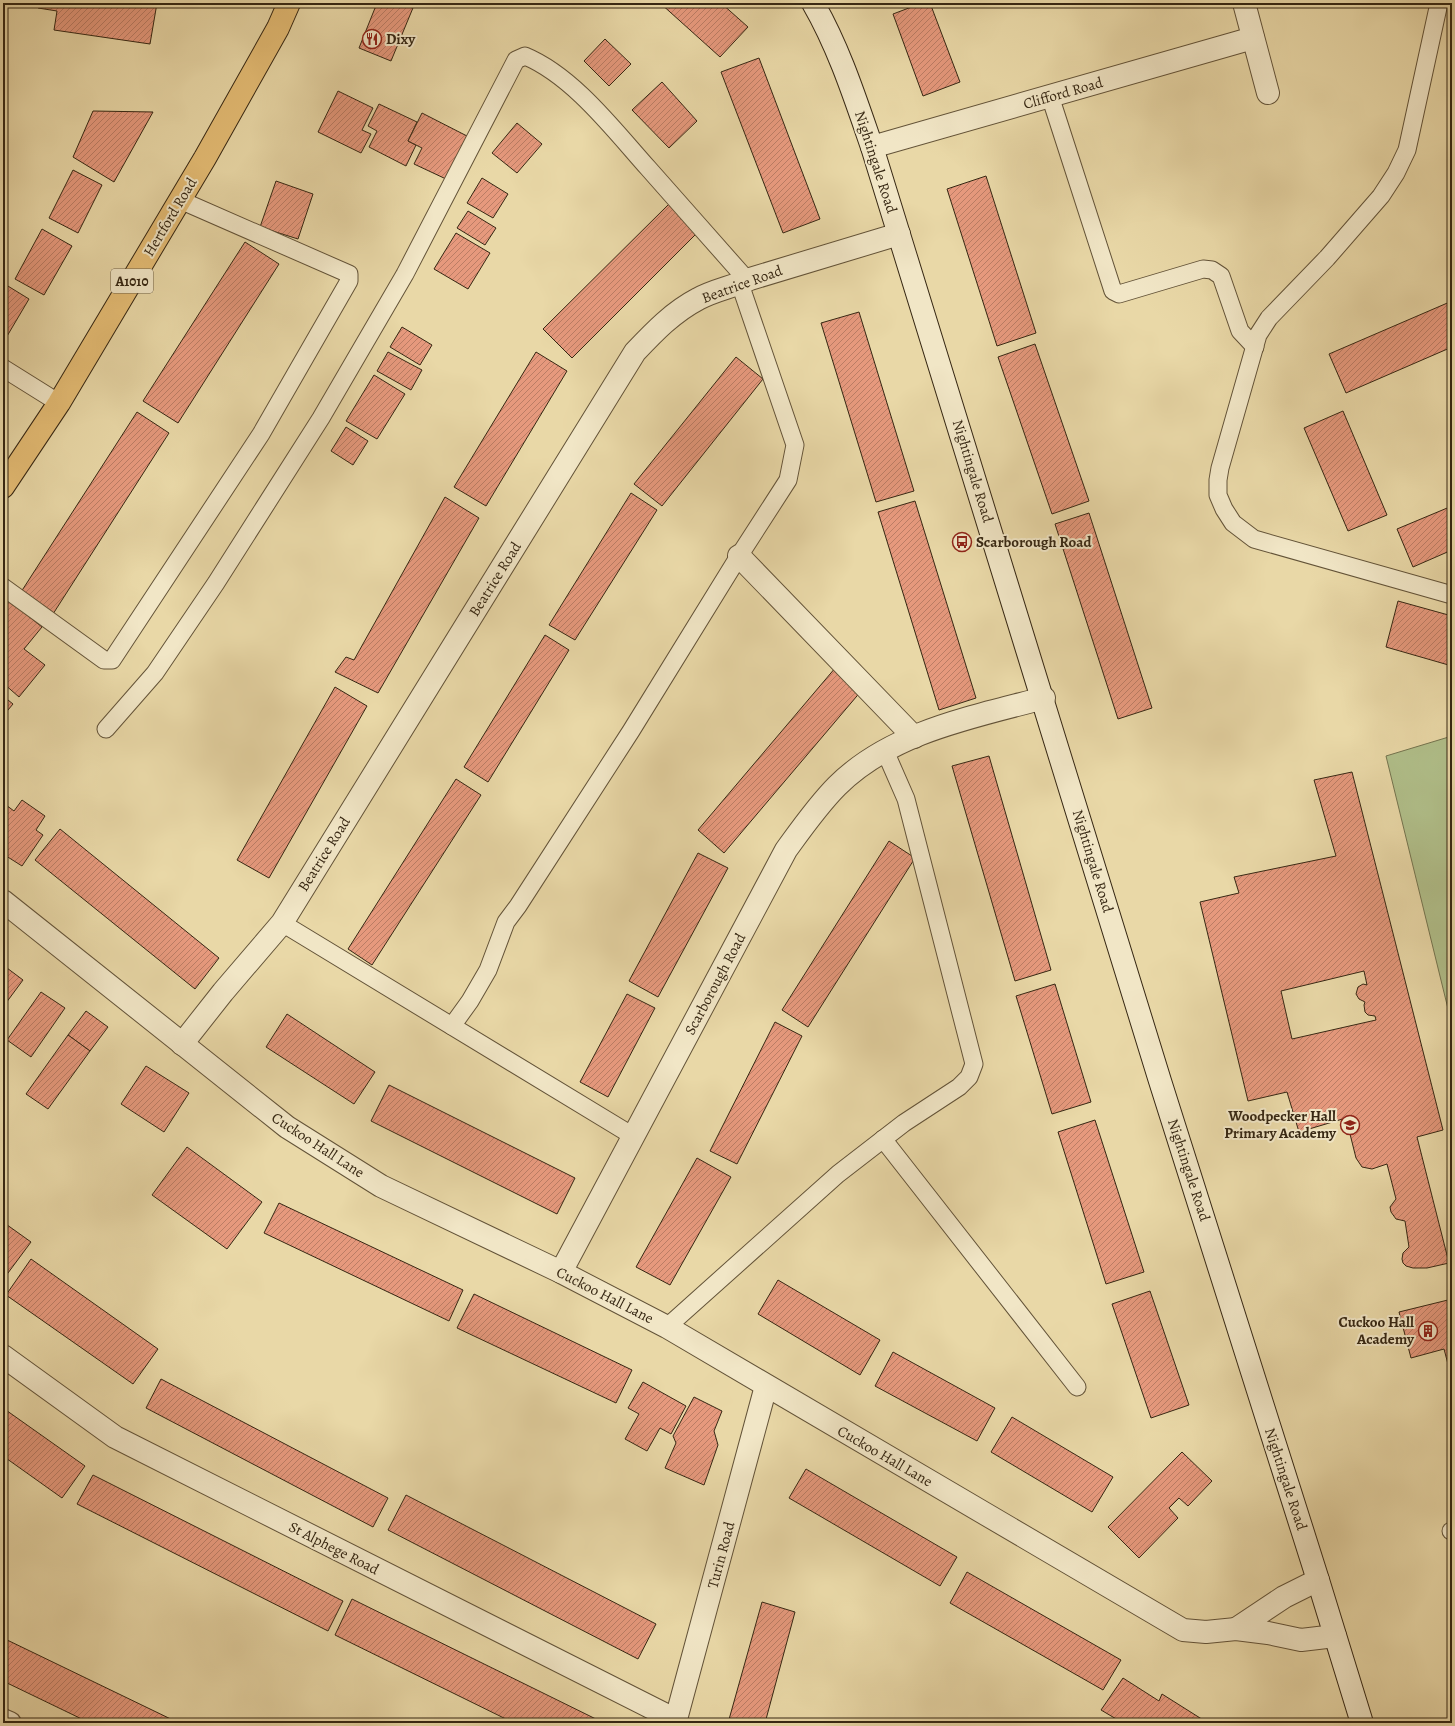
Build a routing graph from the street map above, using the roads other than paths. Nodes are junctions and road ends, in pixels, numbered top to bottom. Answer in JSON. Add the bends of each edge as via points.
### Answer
{"nodes":[{"id":1,"x":289,"y":3,"type":"edge"},
{"id":2,"x":813,"y":3,"type":"edge"},
{"id":3,"x":1244,"y":3,"type":"edge"},
{"id":4,"x":1439,"y":3,"type":"edge"},
{"id":5,"x":1253,"y":38,"type":"junction"},
{"id":6,"x":1268,"y":93,"type":"dead end"},
{"id":7,"x":1050,"y":96,"type":"junction"},
{"id":8,"x":872,"y":147,"type":"junction"},
{"id":9,"x":180,"y":200,"type":"junction"},
{"id":10,"x":899,"y":234,"type":"junction"},
{"id":11,"x":743,"y":282,"type":"junction"},
{"id":12,"x":1255,"y":347,"type":"junction"},
{"id":13,"x":3,"y":368,"type":"edge"},
{"id":14,"x":59,"y":403,"type":"junction"},
{"id":15,"x":3,"y":487,"type":"edge"},
{"id":16,"x":739,"y":556,"type":"junction"},
{"id":17,"x":3,"y":587,"type":"edge"},
{"id":18,"x":1452,"y":595,"type":"edge"},
{"id":19,"x":1044,"y":698,"type":"junction"},
{"id":20,"x":106,"y":729,"type":"dead end"},
{"id":21,"x":914,"y":737,"type":"junction"},
{"id":22,"x":885,"y":751,"type":"junction"},
{"id":23,"x":3,"y":901,"type":"edge"},
{"id":24,"x":282,"y":923,"type":"junction"},
{"id":25,"x":452,"y":1026,"type":"junction"},
{"id":26,"x":182,"y":1044,"type":"junction"},
{"id":27,"x":633,"y":1136,"type":"junction"},
{"id":28,"x":883,"y":1139,"type":"junction"},
{"id":29,"x":561,"y":1272,"type":"junction"},
{"id":30,"x":667,"y":1327,"type":"junction"},
{"id":31,"x":3,"y":1356,"type":"edge"},
{"id":32,"x":766,"y":1386,"type":"junction"},
{"id":33,"x":1077,"y":1387,"type":"dead end"},
{"id":34,"x":1318,"y":1580,"type":"junction"},
{"id":35,"x":1236,"y":1629,"type":"junction"},
{"id":36,"x":1335,"y":1636,"type":"junction"},
{"id":37,"x":3,"y":1720,"type":"edge"},
{"id":38,"x":676,"y":1722,"type":"edge"},
{"id":39,"x":10,"y":1723,"type":"edge"},
{"id":40,"x":1362,"y":1723,"type":"edge"}],
"edges":[{"from":1,"to":9,"type":"main road","name":"Hertford Road","number":"A1010","via":[[270,42]]},
{"from":2,"to":8,"type":"street","name":"Nightingale Road","via":[[850,83]]},
{"from":3,"to":5,"type":"street"},
{"from":4,"to":12,"type":"lane","via":[[1407,150],[1396,173],[1381,196],[1327,258],[1269,318],[1258,336]]},
{"from":5,"to":6,"type":"street"},
{"from":5,"to":7,"type":"street","name":"Clifford Road"},
{"from":7,"to":8,"type":"street","name":"Clifford Road"},
{"from":7,"to":12,"type":"lane","via":[[1114,291],[1119,294],[1203,269],[1212,270],[1221,276],[1240,331]]},
{"from":8,"to":10,"type":"street","name":"Nightingale Road"},
{"from":9,"to":14,"type":"main road","name":"Hertford Road","number":"A1010"},
{"from":9,"to":17,"type":"lane","via":[[349,274],[349,281],[261,434],[112,660],[104,660]]},
{"from":10,"to":11,"type":"street","name":"Beatrice Road"},
{"from":10,"to":19,"type":"street","name":"Nightingale Road"},
{"from":11,"to":16,"type":"lane","via":[[795,445],[788,480]]},
{"from":11,"to":20,"type":"lane","via":[[613,128],[573,87],[539,62],[525,56],[516,60],[405,274],[321,418],[216,583],[155,673]]},
{"from":11,"to":24,"type":"street","name":"Beatrice Road","via":[[699,298],[665,321],[635,352]]},
{"from":12,"to":18,"type":"lane","via":[[1218,480],[1218,495],[1234,523],[1254,539]]},
{"from":13,"to":14,"type":"lane"},
{"from":14,"to":15,"type":"main road","name":"Hertford Road","number":"A1010"},
{"from":16,"to":21,"type":"street"},
{"from":16,"to":25,"type":"lane","via":[[631,731],[506,922],[488,970]]},
{"from":19,"to":21,"type":"street","name":"Scarborough Road","via":[[953,722]]},
{"from":19,"to":34,"type":"street","name":"Nightingale Road","via":[[1160,1081]]},
{"from":21,"to":22,"type":"street","name":"Scarborough Road"},
{"from":22,"to":27,"type":"street","name":"Scarborough Road","via":[[863,764],[837,786],[786,850]]},
{"from":22,"to":28,"type":"lane","via":[[906,799],[974,1064],[968,1077],[959,1087]]},
{"from":23,"to":26,"type":"street","name":"Cuckoo Hall Lane"},
{"from":24,"to":25,"type":"lane"},
{"from":24,"to":26,"type":"street","name":"Beatrice Road"},
{"from":25,"to":27,"type":"lane"},
{"from":26,"to":29,"type":"street","name":"Cuckoo Hall Lane","via":[[287,1127],[381,1186]]},
{"from":27,"to":29,"type":"street","name":"Scarborough Road"},
{"from":28,"to":30,"type":"lane","via":[[838,1174]]},
{"from":28,"to":33,"type":"lane"},
{"from":29,"to":30,"type":"street","name":"Cuckoo Hall Lane"},
{"from":30,"to":32,"type":"street","name":"Cuckoo Hall Lane"},
{"from":31,"to":38,"type":"street","name":"St Alphege Road","via":[[115,1437]]},
{"from":32,"to":35,"type":"street","name":"Cuckoo Hall Lane","via":[[1183,1630],[1206,1632]]},
{"from":32,"to":38,"type":"street","name":"Turin Road"},
{"from":34,"to":35,"type":"street","name":"Cuckoo Hall Lane","via":[[1284,1597]]},
{"from":34,"to":36,"type":"street","name":"Nightingale Road"},
{"from":35,"to":36,"type":"street","name":"Cuckoo Hall Lane","via":[[1301,1640]]},
{"from":36,"to":40,"type":"street","name":"Nightingale Road"},
{"from":37,"to":39,"type":"street"}]}
